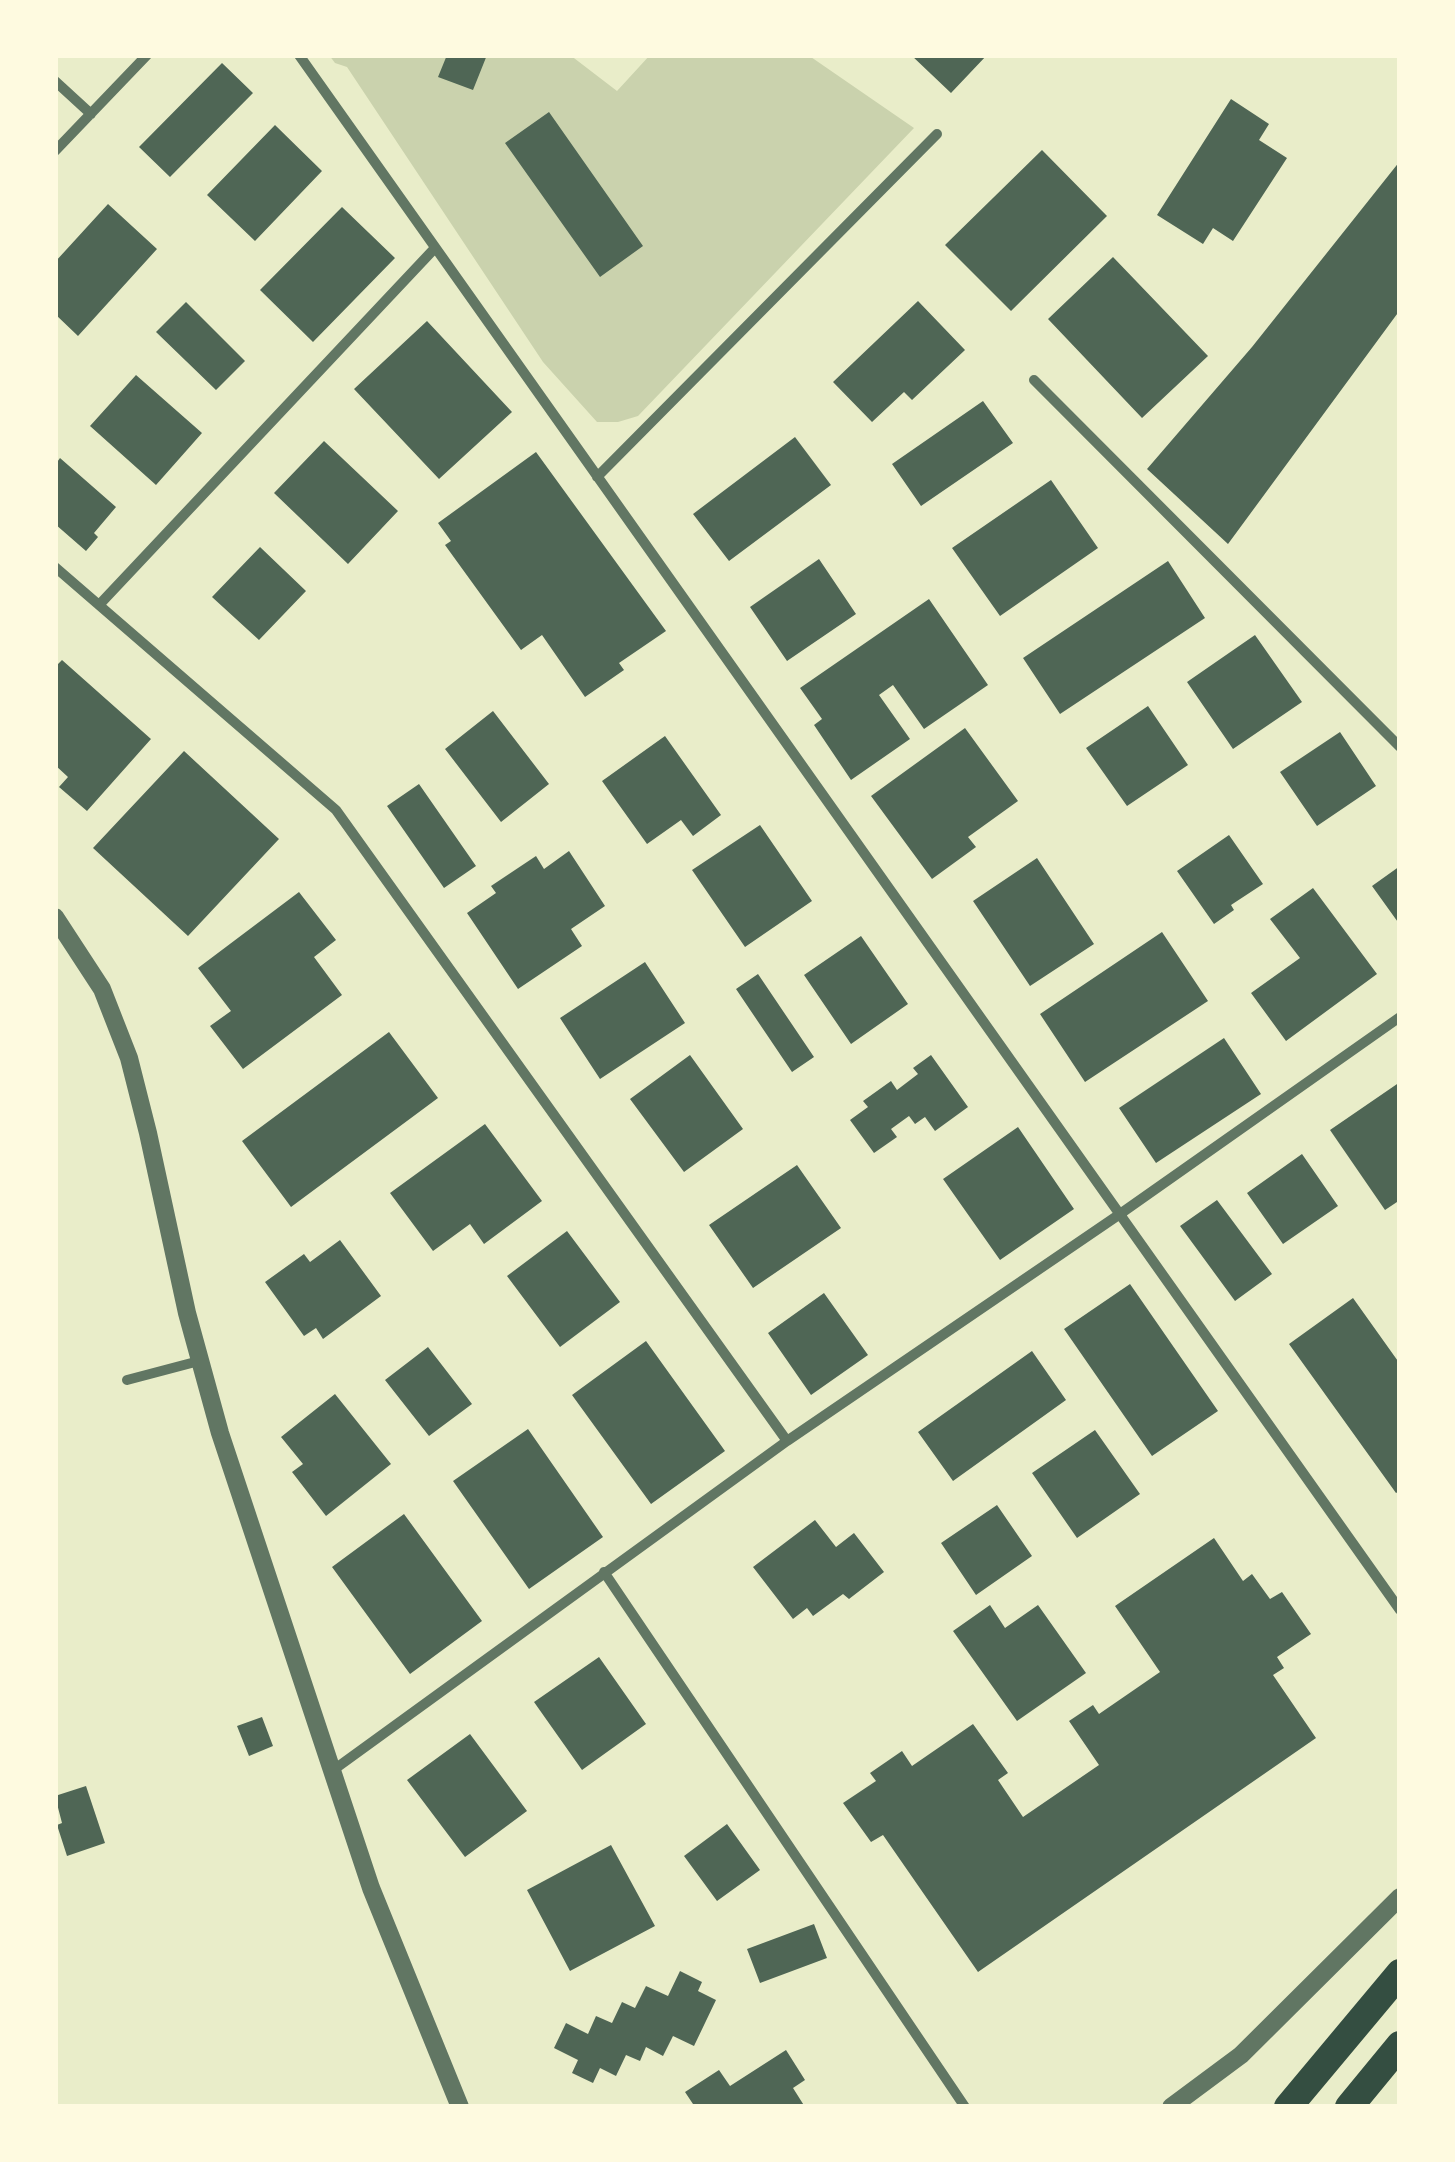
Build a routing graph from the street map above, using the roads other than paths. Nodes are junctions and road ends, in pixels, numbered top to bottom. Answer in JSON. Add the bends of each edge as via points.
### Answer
{"nodes":[{"id":1,"x":147,"y":55,"type":"edge"},
{"id":2,"x":298,"y":55,"type":"edge"},
{"id":3,"x":55,"y":81,"type":"edge"},
{"id":4,"x":91,"y":114,"type":"junction"},
{"id":5,"x":937,"y":134,"type":"dead end"},
{"id":6,"x":55,"y":151,"type":"edge"},
{"id":7,"x":435,"y":248,"type":"junction"},
{"id":8,"x":1034,"y":380,"type":"dead end"},
{"id":9,"x":597,"y":477,"type":"junction"},
{"id":10,"x":55,"y":567,"type":"edge"},
{"id":11,"x":99,"y":605,"type":"junction"},
{"id":12,"x":1400,"y":747,"type":"edge"},
{"id":13,"x":55,"y":917,"type":"edge"},
{"id":14,"x":1400,"y":1017,"type":"edge"},
{"id":15,"x":1120,"y":1214,"type":"junction"},
{"id":16,"x":199,"y":1361,"type":"junction"},
{"id":17,"x":127,"y":1380,"type":"dead end"},
{"id":18,"x":788,"y":1441,"type":"junction"},
{"id":19,"x":604,"y":1572,"type":"junction"},
{"id":20,"x":1400,"y":1610,"type":"edge"},
{"id":21,"x":331,"y":1772,"type":"junction"},
{"id":22,"x":1400,"y":1898,"type":"edge"},
{"id":23,"x":1400,"y":1972,"type":"edge"},
{"id":24,"x":1400,"y":2045,"type":"edge"},
{"id":25,"x":460,"y":2107,"type":"edge"},
{"id":26,"x":965,"y":2107,"type":"edge"},
{"id":27,"x":1170,"y":2107,"type":"edge"},
{"id":28,"x":1288,"y":2107,"type":"edge"},
{"id":29,"x":1349,"y":2107,"type":"edge"}],
"edges":[{"from":1,"to":4,"type":"street"},
{"from":2,"to":7,"type":"street"},
{"from":3,"to":4,"type":"street"},
{"from":4,"to":6,"type":"street"},
{"from":5,"to":9,"type":"street"},
{"from":7,"to":9,"type":"street"},
{"from":7,"to":11,"type":"street"},
{"from":8,"to":12,"type":"street"},
{"from":9,"to":15,"type":"street"},
{"from":10,"to":11,"type":"street"},
{"from":11,"to":18,"type":"street","via":[[336,810]]},
{"from":13,"to":16,"type":"street","via":[[102,989],[129,1058]]},
{"from":14,"to":15,"type":"street"},
{"from":15,"to":18,"type":"street"},
{"from":15,"to":20,"type":"street"},
{"from":16,"to":17,"type":"street"},
{"from":16,"to":21,"type":"street"},
{"from":18,"to":19,"type":"street"},
{"from":19,"to":21,"type":"street"},
{"from":19,"to":26,"type":"street"},
{"from":21,"to":25,"type":"street"},
{"from":22,"to":27,"type":"street","via":[[1241,2055]]},
{"from":23,"to":28,"type":"highway"},
{"from":24,"to":29,"type":"highway"}]}
